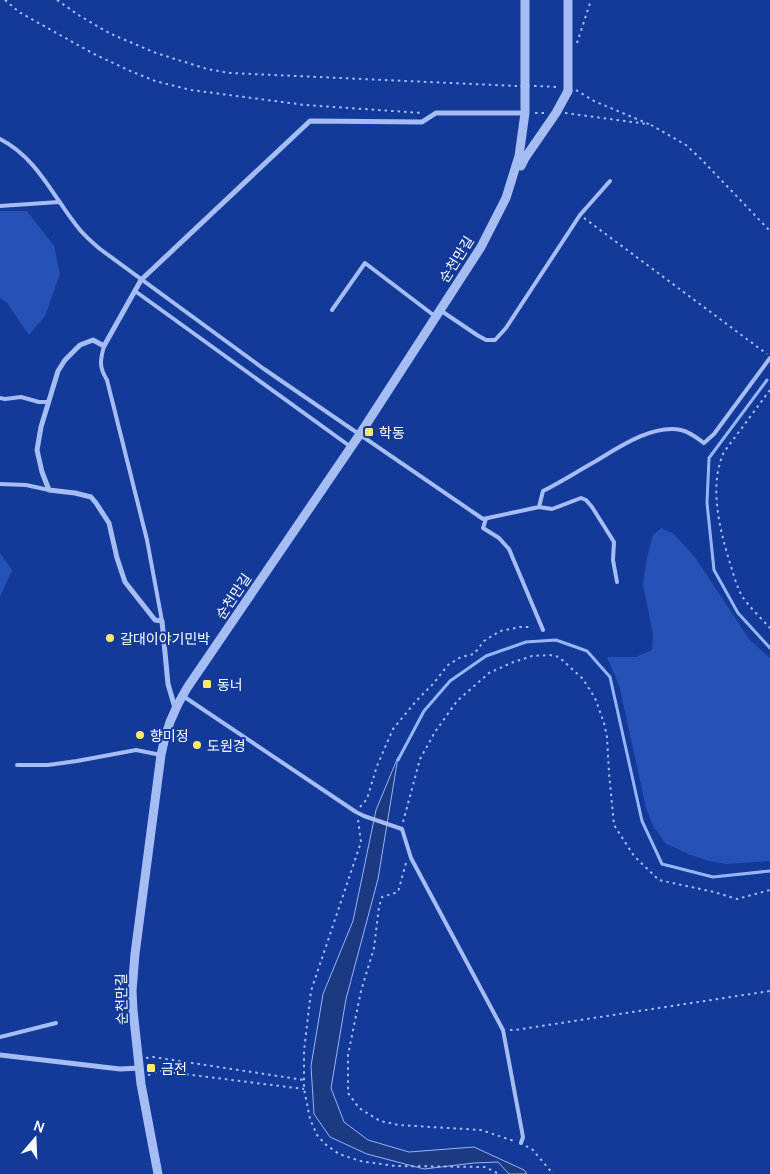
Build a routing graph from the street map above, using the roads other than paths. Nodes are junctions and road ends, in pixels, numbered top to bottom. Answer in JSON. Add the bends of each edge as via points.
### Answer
{"nodes":[{"id":1,"x":525,"y":0,"type":"edge"},
{"id":2,"x":568,"y":0,"type":"edge"},
{"id":3,"x":525,"y":113,"type":"junction"},
{"id":4,"x":0,"y":139,"type":"edge"},
{"id":5,"x":610,"y":181,"type":"dead end"},
{"id":6,"x":506,"y":198,"type":"junction"},
{"id":7,"x":60,"y":202,"type":"junction"},
{"id":8,"x":0,"y":206,"type":"edge"},
{"id":9,"x":141,"y":280,"type":"junction"},
{"id":10,"x":135,"y":290,"type":"junction"},
{"id":11,"x":332,"y":310,"type":"dead end"},
{"id":12,"x":438,"y":313,"type":"junction"},
{"id":13,"x":104,"y":346,"type":"junction"},
{"id":14,"x":770,"y":357,"type":"edge"},
{"id":15,"x":0,"y":398,"type":"edge"},
{"id":16,"x":49,"y":402,"type":"junction"},
{"id":17,"x":360,"y":434,"type":"junction"},
{"id":18,"x":351,"y":447,"type":"junction"},
{"id":19,"x":0,"y":484,"type":"edge"},
{"id":20,"x":49,"y":490,"type":"junction"},
{"id":21,"x":539,"y":507,"type":"junction"},
{"id":22,"x":486,"y":519,"type":"junction"},
{"id":23,"x":617,"y":582,"type":"dead end"},
{"id":24,"x":162,"y":621,"type":"junction"},
{"id":25,"x":543,"y":630,"type":"dead end"},
{"id":26,"x":182,"y":695,"type":"junction"},
{"id":27,"x":175,"y":708,"type":"junction"},
{"id":28,"x":161,"y":755,"type":"junction"},
{"id":29,"x":17,"y":766,"type":"dead end"},
{"id":30,"x":56,"y":1023,"type":"dead end"},
{"id":31,"x":0,"y":1037,"type":"edge"},
{"id":32,"x":0,"y":1054,"type":"edge"},
{"id":33,"x":140,"y":1068,"type":"junction"},
{"id":34,"x":521,"y":1143,"type":"road end"},
{"id":35,"x":158,"y":1174,"type":"edge"}],
"edges":[{"from":1,"to":3,"type":"street","name":"순천만길","bridge":true},
{"from":2,"to":6,"type":"street","bridge":true,"via":[[572,90],[525,158]]},
{"from":3,"to":6,"type":"street","name":"순천만길","via":[[519,156]]},
{"from":3,"to":9,"type":"street","via":[[436,114],[422,122],[310,121]]},
{"from":4,"to":7,"type":"lane","via":[[34,166]]},
{"from":5,"to":12,"type":"lane","via":[[580,215],[495,340],[486,340]]},
{"from":6,"to":12,"type":"street","name":"순천만길","via":[[481,247]]},
{"from":7,"to":8,"type":"lane"},
{"from":7,"to":9,"type":"lane","via":[[87,238]]},
{"from":9,"to":10,"type":"street"},
{"from":9,"to":17,"type":"lane"},
{"from":10,"to":13,"type":"street"},
{"from":10,"to":18,"type":"lane"},
{"from":11,"to":12,"type":"lane","via":[[365,263]]},
{"from":12,"to":17,"type":"street","name":"순천만길"},
{"from":13,"to":16,"type":"street","via":[[93,340],[80,345],[69,355],[58,371]]},
{"from":13,"to":24,"type":"lane","via":[[101,370],[107,380],[147,540]]},
{"from":14,"to":21,"type":"lane","via":[[704,443],[681,430],[669,429],[644,435],[542,491]]},
{"from":15,"to":16,"type":"lane","via":[[21,397]]},
{"from":16,"to":20,"type":"street","via":[[37,450]]},
{"from":17,"to":18,"type":"street","name":"순천만길"},
{"from":17,"to":22,"type":"lane"},
{"from":18,"to":26,"type":"street","name":"순천만길"},
{"from":19,"to":20,"type":"lane"},
{"from":20,"to":24,"type":"street","via":[[92,498],[109,523],[125,582],[155,620]]},
{"from":21,"to":22,"type":"lane"},
{"from":21,"to":23,"type":"lane","via":[[552,509],[581,498],[586,500],[614,542]]},
{"from":22,"to":25,"type":"lane","via":[[483,528],[509,549]]},
{"from":24,"to":27,"type":"street","via":[[168,684]]},
{"from":26,"to":27,"type":"street","name":"순천만길"},
{"from":26,"to":34,"type":"lane","via":[[356,812],[402,829],[411,858],[503,1030],[523,1137]]},
{"from":27,"to":28,"type":"street","name":"순천만길"},
{"from":28,"to":29,"type":"lane","via":[[136,750],[76,761]]},
{"from":28,"to":33,"type":"street","name":"순천만길","via":[[132,991]]},
{"from":30,"to":31,"type":"lane"},
{"from":32,"to":33,"type":"street","via":[[120,1069]]},
{"from":33,"to":35,"type":"street","name":"순천만길"}]}
